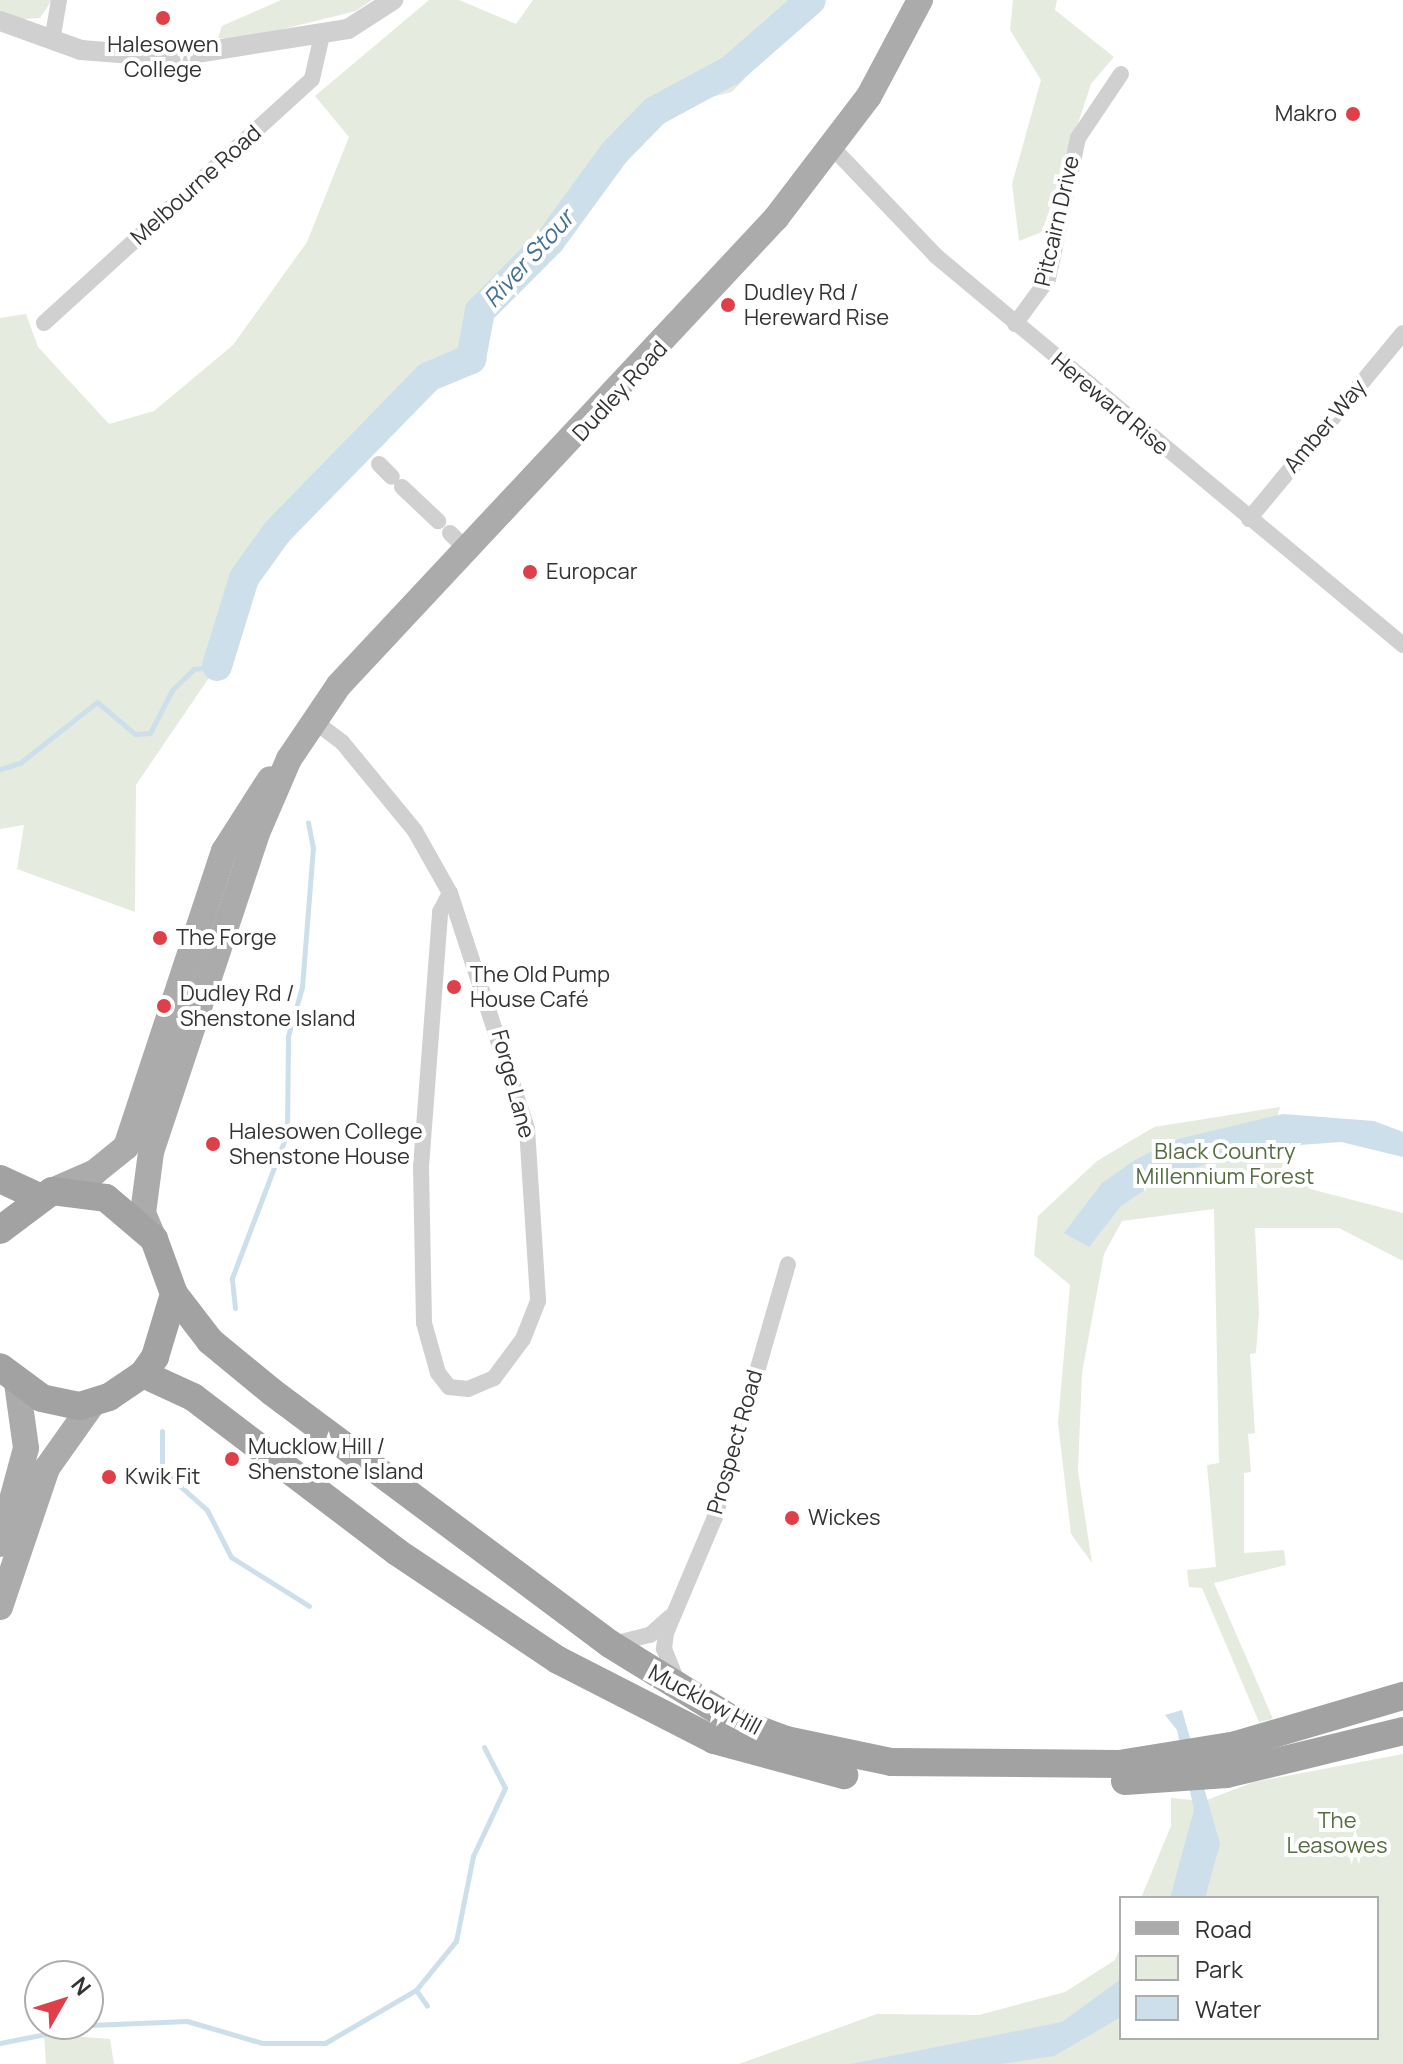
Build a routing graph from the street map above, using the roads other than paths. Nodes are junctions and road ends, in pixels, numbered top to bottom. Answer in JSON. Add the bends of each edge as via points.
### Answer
{"nodes":[{"id":1,"x":59,"y":0,"type":"edge"},
{"id":2,"x":393,"y":0,"type":"edge"},
{"id":3,"x":920,"y":0,"type":"edge"},
{"id":4,"x":0,"y":21,"type":"edge"},
{"id":5,"x":322,"y":35,"type":"junction"},
{"id":6,"x":52,"y":41,"type":"junction"},
{"id":7,"x":1121,"y":74,"type":"dead end"},
{"id":8,"x":832,"y":147,"type":"junction"},
{"id":9,"x":44,"y":323,"type":"dead end"},
{"id":10,"x":1015,"y":324,"type":"junction"},
{"id":11,"x":1403,"y":333,"type":"edge"},
{"id":12,"x":379,"y":464,"type":"dead end"},
{"id":13,"x":1249,"y":519,"type":"junction"},
{"id":14,"x":452,"y":535,"type":"junction"},
{"id":15,"x":1403,"y":645,"type":"edge"},
{"id":16,"x":314,"y":721,"type":"junction"},
{"id":17,"x":289,"y":759,"type":"junction"},
{"id":18,"x":450,"y":893,"type":"junction"},
{"id":19,"x":0,"y":1179,"type":"edge"},
{"id":20,"x":46,"y":1194,"type":"junction"},
{"id":21,"x":0,"y":1230,"type":"edge"},
{"id":22,"x":154,"y":1239,"type":"junction"},
{"id":23,"x":788,"y":1264,"type":"dead end"},
{"id":24,"x":174,"y":1294,"type":"junction"},
{"id":25,"x":143,"y":1374,"type":"junction"},
{"id":26,"x":8,"y":1375,"type":"edge"},
{"id":27,"x":93,"y":1403,"type":"junction"},
{"id":28,"x":0,"y":1544,"type":"edge"},
{"id":29,"x":0,"y":1607,"type":"edge"},
{"id":30,"x":671,"y":1616,"type":"junction"},
{"id":31,"x":610,"y":1644,"type":"junction"},
{"id":32,"x":1403,"y":1696,"type":"edge"},
{"id":33,"x":692,"y":1697,"type":"junction"},
{"id":34,"x":1403,"y":1731,"type":"edge"}],
"edges":[{"from":1,"to":6,"type":"street"},
{"from":2,"to":5,"type":"street","via":[[348,29]]},
{"from":3,"to":8,"type":"main road","name":"Dudley Road"},
{"from":4,"to":6,"type":"street"},
{"from":5,"to":6,"type":"street","via":[[171,57]]},
{"from":5,"to":9,"type":"street","name":"Melbourne Road","via":[[312,79]]},
{"from":7,"to":10,"type":"street","name":"Pitcairn Drive","via":[[1078,138],[1048,279]]},
{"from":8,"to":10,"type":"street","name":"Hereward Rise","via":[[936,256]]},
{"from":8,"to":14,"type":"main road","name":"Dudley Road","via":[[695,312]]},
{"from":10,"to":13,"type":"street","name":"Hereward Rise"},
{"from":11,"to":13,"type":"street","name":"Amber Way"},
{"from":12,"to":14,"type":"street"},
{"from":13,"to":15,"type":"street","name":"Hereward Rise"},
{"from":14,"to":16,"type":"main road","name":"Dudley Road"},
{"from":16,"to":17,"type":"main road","name":"Dudley Road"},
{"from":16,"to":18,"type":"street","name":"Forge Lane","via":[[342,742],[415,831]]},
{"from":17,"to":20,"type":"main road","via":[[256,793],[224,851],[126,1147],[95,1172]]},
{"from":17,"to":22,"type":"main road","via":[[257,833],[151,1152],[143,1213]]},
{"from":18,"to":18,"type":"street","name":"Forge Lane","via":[[527,1129],[538,1301],[523,1339],[481,1387],[449,1387],[438,1373],[424,1323],[421,1167],[440,912]]},
{"from":19,"to":20,"type":"highway"},
{"from":20,"to":21,"type":"highway"},
{"from":20,"to":22,"type":"highway","via":[[106,1198]]},
{"from":22,"to":24,"type":"highway","name":"Mucklow Hill"},
{"from":23,"to":30,"type":"street","name":"Prospect Road","via":[[715,1517]]},
{"from":24,"to":25,"type":"highway","via":[[172,1318]]},
{"from":24,"to":31,"type":"highway","name":"Mucklow Hill","via":[[210,1341],[272,1392]]},
{"from":25,"to":27,"type":"highway"},
{"from":25,"to":34,"type":"highway","name":"Mucklow Hill","via":[[193,1397],[397,1552],[558,1660],[714,1740],[789,1763],[892,1781],[1163,1780],[1227,1774]]},
{"from":26,"to":27,"type":"highway","via":[[42,1398]]},
{"from":26,"to":28,"type":"main road","via":[[26,1448]]},
{"from":27,"to":29,"type":"main road","via":[[47,1468]]},
{"from":30,"to":31,"type":"street","via":[[650,1635]]},
{"from":30,"to":33,"type":"street","name":"Prospect Road","via":[[664,1649]]},
{"from":31,"to":33,"type":"highway","name":"Mucklow Hill"},
{"from":32,"to":33,"type":"highway","name":"Mucklow Hill","via":[[1179,1758],[1034,1766],[825,1753]]}]}
